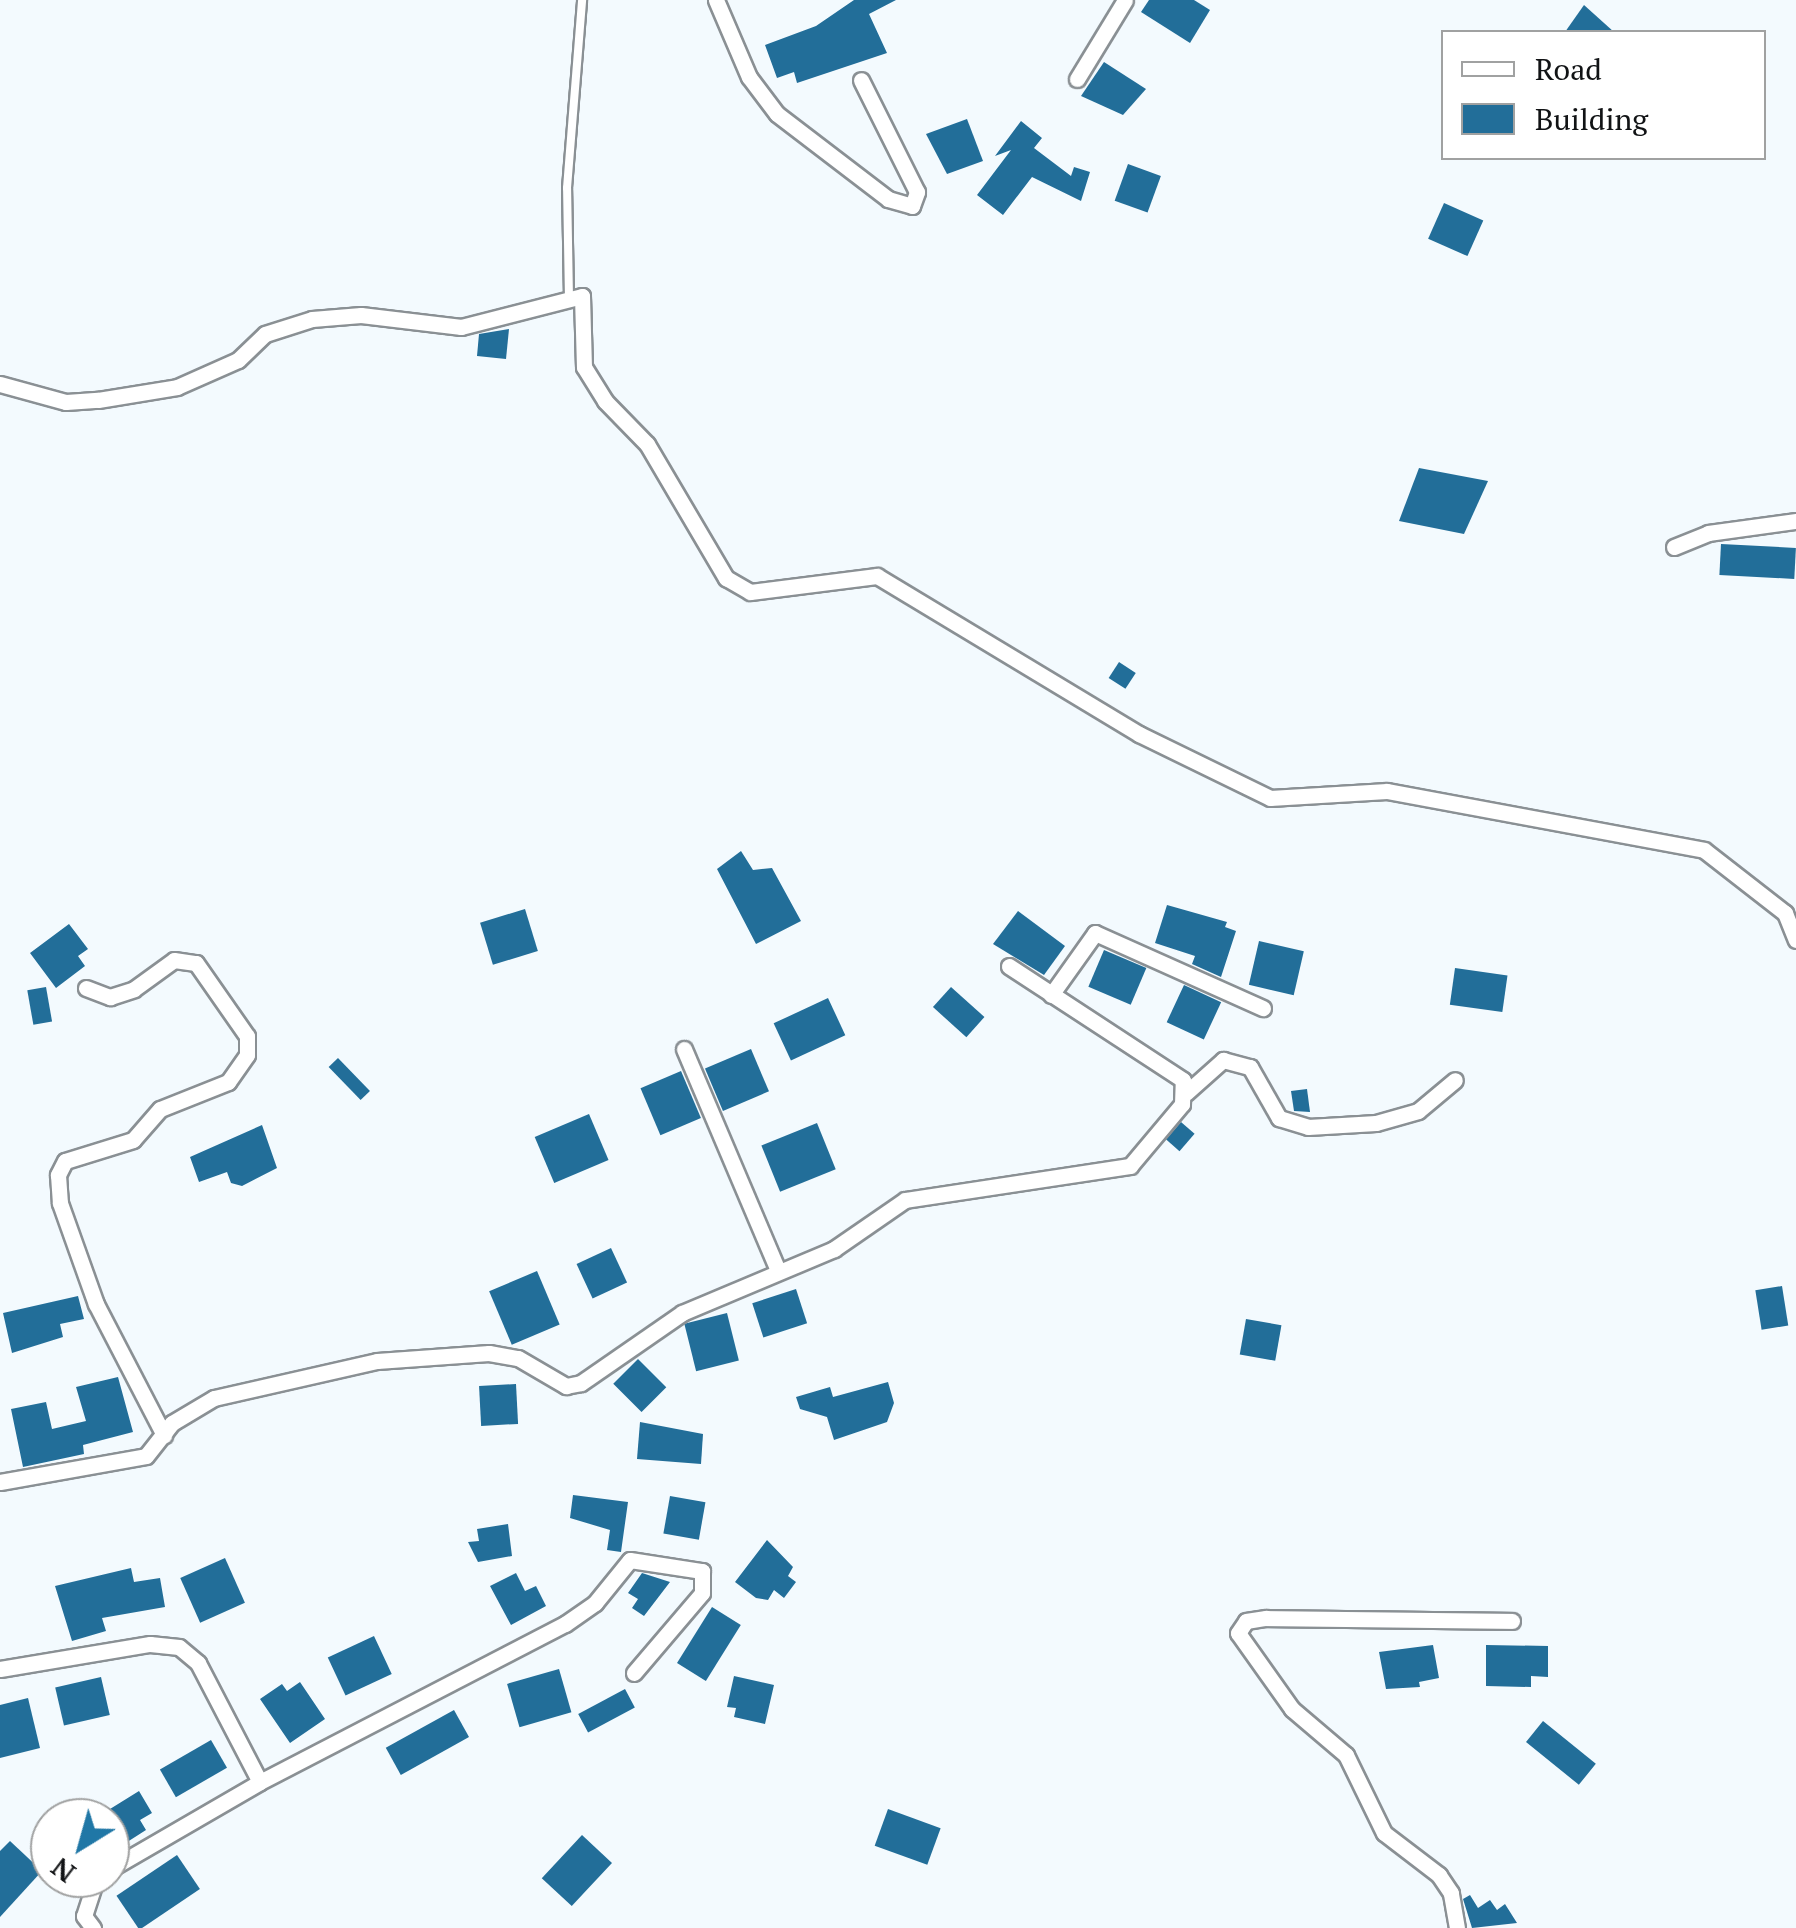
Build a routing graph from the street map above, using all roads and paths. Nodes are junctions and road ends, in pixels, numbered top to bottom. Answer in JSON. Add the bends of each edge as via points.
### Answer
{"nodes":[{"id":1,"x":582,"y":0,"type":"edge"},
{"id":2,"x":716,"y":0,"type":"edge"},
{"id":3,"x":1125,"y":0,"type":"edge"},
{"id":4,"x":1077,"y":79,"type":"dead end"},
{"id":5,"x":861,"y":80,"type":"dead end"},
{"id":6,"x":569,"y":299,"type":"junction"},
{"id":7,"x":0,"y":384,"type":"edge"},
{"id":8,"x":1796,"y":521,"type":"edge"},
{"id":9,"x":1674,"y":547,"type":"dead end"},
{"id":10,"x":1796,"y":940,"type":"edge"},
{"id":11,"x":1010,"y":966,"type":"dead end"},
{"id":12,"x":86,"y":988,"type":"dead end"},
{"id":13,"x":1051,"y":995,"type":"junction"},
{"id":14,"x":1263,"y":1008,"type":"dead end"},
{"id":15,"x":684,"y":1050,"type":"dead end"},
{"id":16,"x":1455,"y":1080,"type":"dead end"},
{"id":17,"x":1186,"y":1093,"type":"junction"},
{"id":18,"x":778,"y":1270,"type":"junction"},
{"id":19,"x":164,"y":1436,"type":"junction"},
{"id":20,"x":0,"y":1482,"type":"edge"},
{"id":21,"x":1512,"y":1620,"type":"dead end"},
{"id":22,"x":0,"y":1669,"type":"edge"},
{"id":23,"x":634,"y":1673,"type":"dead end"},
{"id":24,"x":260,"y":1782,"type":"junction"},
{"id":25,"x":130,"y":1857,"type":"edge"},
{"id":26,"x":90,"y":1898,"type":"edge"},
{"id":27,"x":93,"y":1928,"type":"edge"},
{"id":28,"x":1457,"y":1928,"type":"edge"}],
"edges":[{"from":1,"to":6,"type":"lane","via":[[567,188]]},
{"from":2,"to":5,"type":"street","via":[[749,77],[777,114],[888,199],[912,206],[917,192]]},
{"from":3,"to":4,"type":"street"},
{"from":6,"to":7,"type":"street","via":[[461,327],[361,315],[312,319],[264,334],[238,360],[177,387],[98,400],[66,402]]},
{"from":6,"to":10,"type":"street","via":[[582,296],[584,366],[605,401],[647,444],[726,578],[750,592],[878,576],[1139,734],[1270,798],[1387,791],[1704,850],[1785,912]]},
{"from":8,"to":9,"type":"street","via":[[1708,533]]},
{"from":11,"to":13,"type":"street"},
{"from":12,"to":19,"type":"street","via":[[110,997],[134,989],[174,960],[196,962],[247,1036],[247,1055],[228,1082],[160,1110],[133,1140],[64,1162],[58,1175],[60,1203],[96,1304]]},
{"from":13,"to":14,"type":"street","via":[[1095,933]]},
{"from":13,"to":17,"type":"street","via":[[1174,1072]]},
{"from":15,"to":18,"type":"street"},
{"from":16,"to":17,"type":"street","via":[[1418,1112],[1308,1127],[1278,1118],[1250,1067],[1236,1063],[1223,1060]]},
{"from":17,"to":18,"type":"street","via":[[1154,1145],[1130,1166],[929,1192],[905,1200],[834,1249]]},
{"from":18,"to":19,"type":"street","via":[[682,1313],[581,1383],[566,1386],[518,1358],[489,1354],[377,1361],[214,1398],[172,1423]]},
{"from":19,"to":20,"type":"street","via":[[146,1456]]},
{"from":21,"to":28,"type":"street","via":[[1266,1618],[1246,1622],[1238,1633],[1292,1709],[1346,1755],[1384,1833],[1439,1875],[1451,1893]]},
{"from":22,"to":24,"type":"street","via":[[150,1644],[179,1647],[198,1663]]},
{"from":23,"to":24,"type":"street","via":[[702,1592],[702,1571],[630,1560],[595,1603],[564,1624]]},
{"from":24,"to":25,"type":"street"},
{"from":26,"to":27,"type":"street","via":[[84,1916]]}]}
